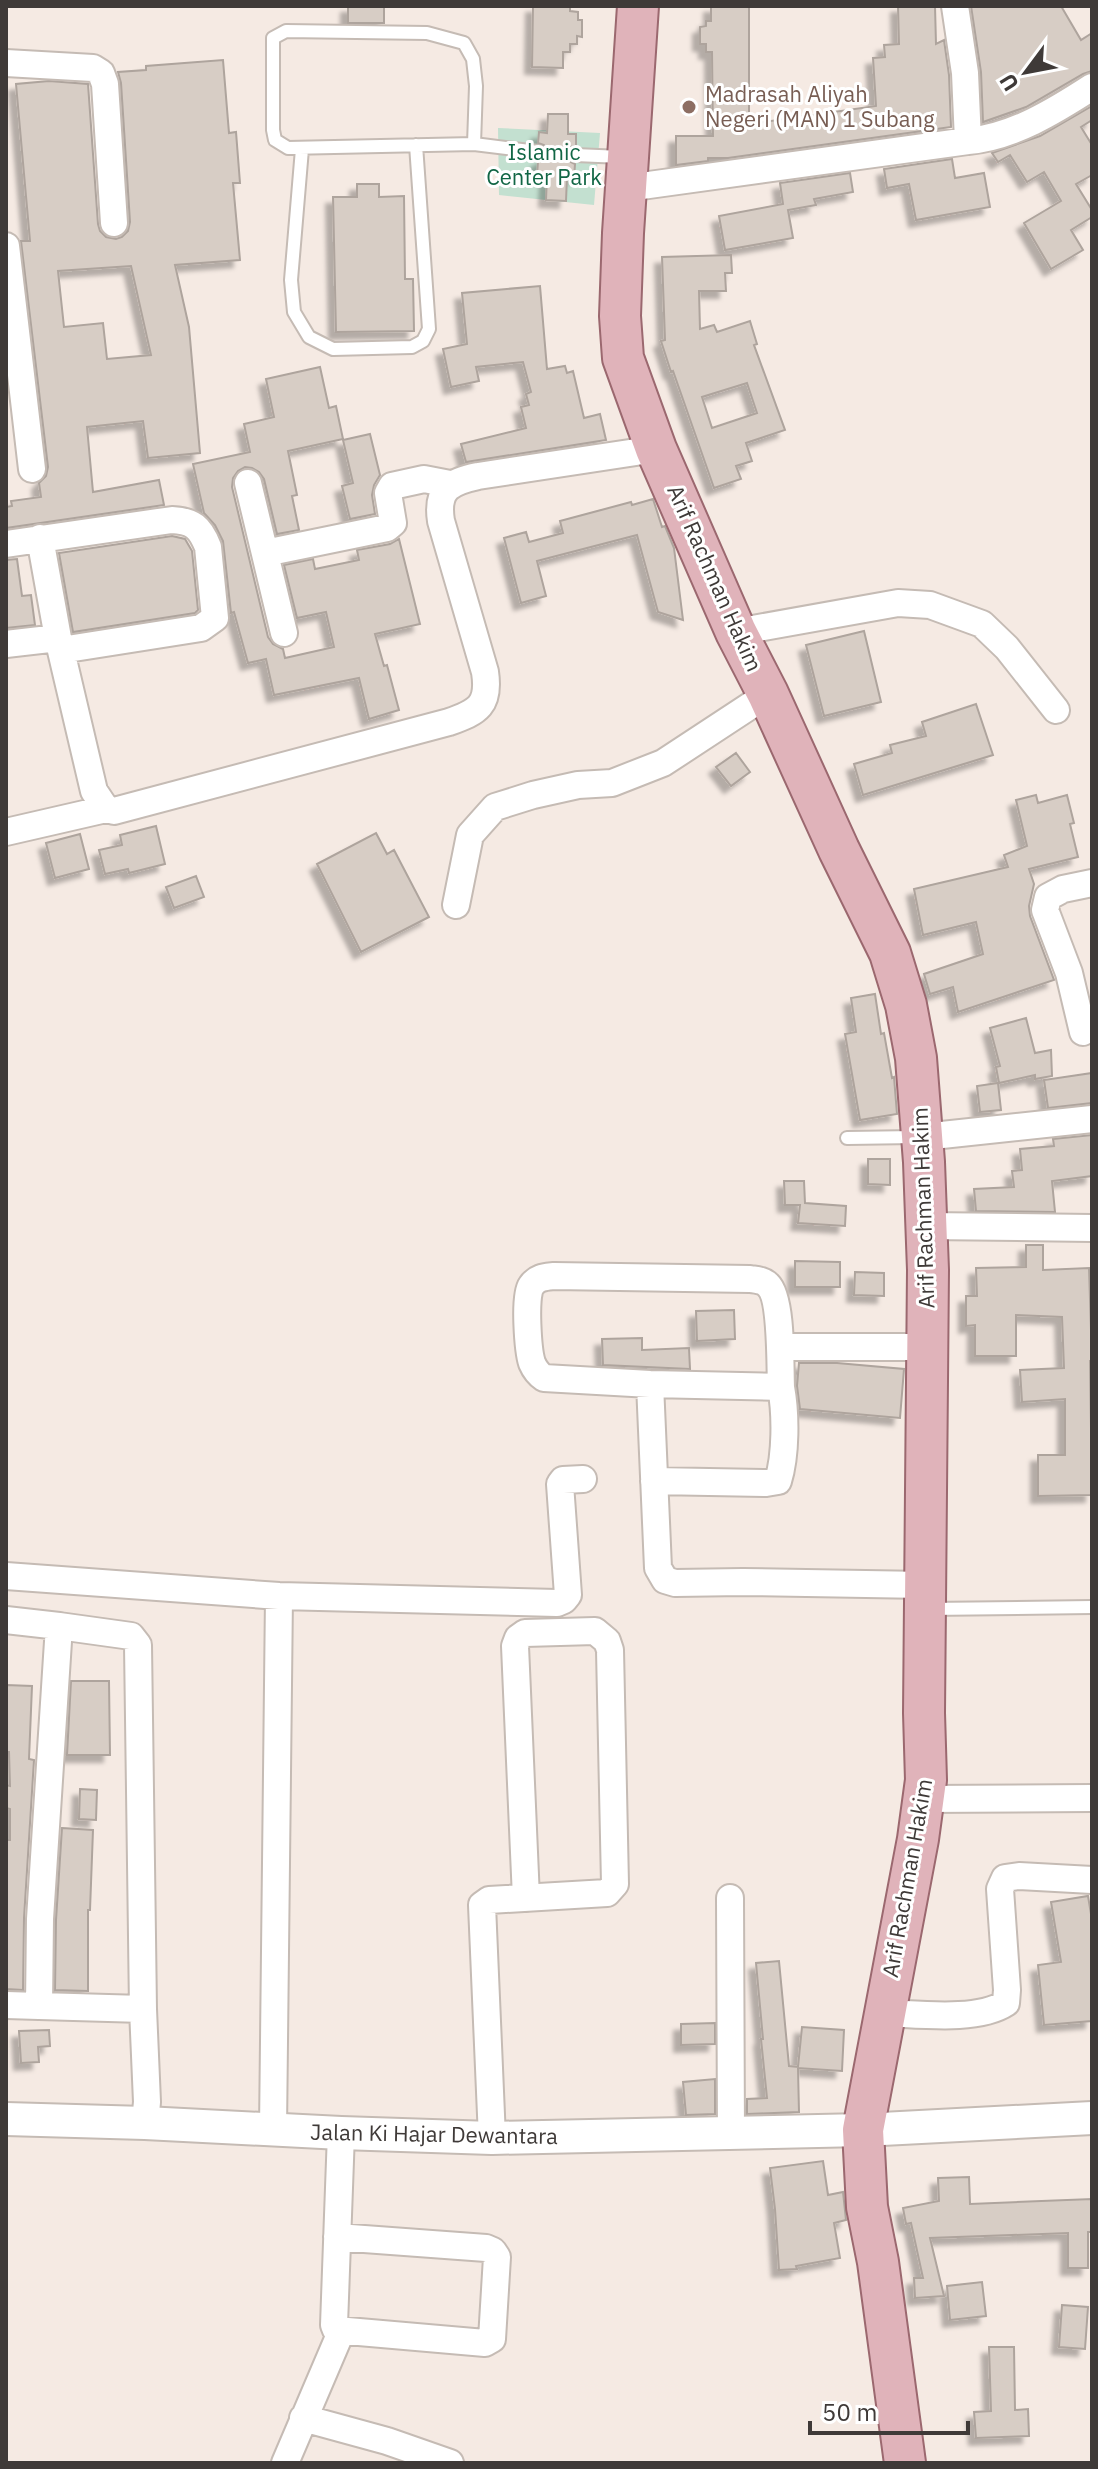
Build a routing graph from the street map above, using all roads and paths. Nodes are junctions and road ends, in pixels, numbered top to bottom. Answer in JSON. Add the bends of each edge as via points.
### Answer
{"nodes":[{"id":1,"x":638,"y":6,"type":"edge"},
{"id":2,"x":955,"y":6,"type":"edge"},
{"id":3,"x":6,"y":63,"type":"edge"},
{"id":4,"x":1092,"y":87,"type":"edge"},
{"id":5,"x":968,"y":141,"type":"junction"},
{"id":6,"x":474,"y":144,"type":"junction"},
{"id":7,"x":416,"y":145,"type":"junction"},
{"id":8,"x":302,"y":149,"type":"junction"},
{"id":9,"x":538,"y":152,"type":"dead end"},
{"id":10,"x":575,"y":155,"type":"dead end"},
{"id":11,"x":628,"y":172,"type":"junction"},
{"id":12,"x":114,"y":223,"type":"dead end"},
{"id":13,"x":6,"y":246,"type":"edge"},
{"id":14,"x":656,"y":449,"type":"junction"},
{"id":15,"x":32,"y":469,"type":"dead end"},
{"id":16,"x":248,"y":483,"type":"dead end"},
{"id":17,"x":450,"y":484,"type":"junction"},
{"id":18,"x":40,"y":538,"type":"junction"},
{"id":19,"x":6,"y":544,"type":"edge"},
{"id":20,"x":265,"y":553,"type":"junction"},
{"id":21,"x":736,"y":632,"type":"junction"},
{"id":22,"x":284,"y":633,"type":"dead end"},
{"id":23,"x":6,"y":644,"type":"edge"},
{"id":24,"x":59,"y":644,"type":"junction"},
{"id":25,"x":768,"y":694,"type":"junction"},
{"id":26,"x":1056,"y":710,"type":"dead end"},
{"id":27,"x":106,"y":809,"type":"junction"},
{"id":28,"x":6,"y":832,"type":"edge"},
{"id":29,"x":1092,"y":883,"type":"edge"},
{"id":30,"x":456,"y":905,"type":"dead end"},
{"id":31,"x":1083,"y":1032,"type":"dead end"},
{"id":32,"x":1092,"y":1119,"type":"edge"},
{"id":33,"x":923,"y":1137,"type":"junction"},
{"id":34,"x":847,"y":1138,"type":"dead end"},
{"id":35,"x":926,"y":1226,"type":"junction"},
{"id":36,"x":1092,"y":1228,"type":"edge"},
{"id":37,"x":780,"y":1347,"type":"junction"},
{"id":38,"x":927,"y":1347,"type":"junction"},
{"id":39,"x":650,"y":1384,"type":"junction"},
{"id":40,"x":781,"y":1387,"type":"junction"},
{"id":41,"x":583,"y":1479,"type":"dead end"},
{"id":42,"x":654,"y":1481,"type":"junction"},
{"id":43,"x":6,"y":1576,"type":"edge"},
{"id":44,"x":279,"y":1596,"type":"junction"},
{"id":45,"x":925,"y":1597,"type":"junction"},
{"id":46,"x":1092,"y":1607,"type":"edge"},
{"id":47,"x":6,"y":1620,"type":"edge"},
{"id":48,"x":59,"y":1626,"type":"junction"},
{"id":49,"x":1092,"y":1798,"type":"edge"},
{"id":50,"x":923,"y":1799,"type":"junction"},
{"id":51,"x":1092,"y":1880,"type":"edge"},
{"id":52,"x":526,"y":1898,"type":"junction"},
{"id":53,"x":730,"y":1898,"type":"dead end"},
{"id":54,"x":6,"y":2005,"type":"edge"},
{"id":55,"x":39,"y":2006,"type":"junction"},
{"id":56,"x":143,"y":2009,"type":"junction"},
{"id":57,"x":884,"y":2013,"type":"junction"},
{"id":58,"x":1092,"y":2118,"type":"edge"},
{"id":59,"x":6,"y":2119,"type":"edge"},
{"id":60,"x":145,"y":2123,"type":"junction"},
{"id":61,"x":273,"y":2130,"type":"junction"},
{"id":62,"x":863,"y":2130,"type":"junction"},
{"id":63,"x":341,"y":2133,"type":"junction"},
{"id":64,"x":731,"y":2134,"type":"junction"},
{"id":65,"x":492,"y":2138,"type":"junction"},
{"id":66,"x":337,"y":2237,"type":"junction"},
{"id":67,"x":341,"y":2332,"type":"junction"},
{"id":68,"x":303,"y":2418,"type":"junction"},
{"id":69,"x":285,"y":2463,"type":"edge"},
{"id":70,"x":450,"y":2463,"type":"edge"},
{"id":71,"x":905,"y":2463,"type":"edge"}],
"edges":[{"from":1,"to":11,"type":"main road","name":"Arif Rachman Hakim"},
{"from":2,"to":5,"type":"street"},
{"from":3,"to":12,"type":"street","via":[[93,68],[101,73]]},
{"from":4,"to":5,"type":"street","via":[[999,136]]},
{"from":5,"to":11,"type":"street"},
{"from":6,"to":7,"type":"lane"},
{"from":6,"to":8,"type":"lane","via":[[476,86],[473,59],[464,43],[427,33],[286,31],[273,38],[273,130],[275,140]]},
{"from":6,"to":9,"type":"lane"},
{"from":7,"to":8,"type":"lane"},
{"from":7,"to":8,"type":"lane","via":[[429,329],[412,347],[333,349],[309,337],[294,312],[291,280]]},
{"from":10,"to":11,"type":"lane"},
{"from":11,"to":14,"type":"main road","name":"Arif Rachman Hakim","via":[[620,316],[623,358]]},
{"from":13,"to":15,"type":"street"},
{"from":14,"to":17,"type":"street"},
{"from":14,"to":21,"type":"main road","name":"Arif Rachman Hakim"},
{"from":16,"to":20,"type":"street"},
{"from":17,"to":20,"type":"street","via":[[424,479],[392,486],[388,499],[393,523],[387,528]]},
{"from":17,"to":27,"type":"street","via":[[439,508],[485,672],[488,691],[477,709],[449,722],[159,800]]},
{"from":18,"to":19,"type":"street"},
{"from":18,"to":24,"type":"street"},
{"from":18,"to":24,"type":"street","via":[[172,520],[188,521],[208,547],[215,618],[201,628]]},
{"from":20,"to":22,"type":"street"},
{"from":21,"to":25,"type":"main road","name":"Arif Rachman Hakim"},
{"from":21,"to":26,"type":"street","via":[[898,603],[930,605],[982,624]]},
{"from":23,"to":24,"type":"street"},
{"from":24,"to":27,"type":"street","via":[[94,791]]},
{"from":25,"to":30,"type":"street","via":[[663,763],[612,783],[563,788],[495,807],[470,835]]},
{"from":25,"to":33,"type":"main road","name":"Arif Rachman Hakim","via":[[890,953],[916,1058]]},
{"from":27,"to":28,"type":"street"},
{"from":29,"to":31,"type":"street","via":[[1048,897],[1045,910],[1069,973]]},
{"from":32,"to":33,"type":"street"},
{"from":33,"to":34,"type":"lane"},
{"from":33,"to":35,"type":"main road","name":"Arif Rachman Hakim"},
{"from":35,"to":36,"type":"street"},
{"from":35,"to":38,"type":"main road","name":"Arif Rachman Hakim"},
{"from":37,"to":38,"type":"street"},
{"from":37,"to":39,"type":"street","via":[[774,1293],[765,1282],[554,1276],[534,1283],[528,1295],[530,1353],[538,1375]]},
{"from":37,"to":40,"type":"street"},
{"from":38,"to":45,"type":"main road","name":"Arif Rachman Hakim"},
{"from":39,"to":40,"type":"street"},
{"from":39,"to":42,"type":"street"},
{"from":40,"to":42,"type":"street","via":[[778,1481]]},
{"from":41,"to":44,"type":"street","via":[[560,1484],[568,1595],[561,1602]]},
{"from":42,"to":45,"type":"street","via":[[658,1568],[671,1583],[743,1582]]},
{"from":43,"to":44,"type":"street"},
{"from":44,"to":61,"type":"street"},
{"from":45,"to":46,"type":"lane"},
{"from":45,"to":50,"type":"main road","name":"Arif Rachman Hakim"},
{"from":47,"to":48,"type":"street"},
{"from":48,"to":55,"type":"street"},
{"from":48,"to":56,"type":"street","via":[[131,1636],[138,1645]]},
{"from":49,"to":50,"type":"street"},
{"from":50,"to":57,"type":"main road","name":"Arif Rachman Hakim"},
{"from":51,"to":57,"type":"street","via":[[1005,1878],[1000,1889],[1007,1990],[1006,2003],[997,2009]]},
{"from":52,"to":52,"type":"street","via":[[515,1646],[525,1633],[595,1631],[610,1650],[615,1884],[607,1893]]},
{"from":52,"to":65,"type":"street","via":[[482,1905]]},
{"from":53,"to":64,"type":"street"},
{"from":54,"to":55,"type":"street"},
{"from":55,"to":56,"type":"street"},
{"from":56,"to":60,"type":"street"},
{"from":57,"to":62,"type":"main road","name":"Arif Rachman Hakim"},
{"from":58,"to":62,"type":"street","name":"Jalan Ki Hajar Dewantara"},
{"from":59,"to":60,"type":"street","name":"Jalan Ki Hajar Dewantara"},
{"from":60,"to":61,"type":"street","name":"Jalan Ki Hajar Dewantara"},
{"from":61,"to":63,"type":"street","name":"Jalan Ki Hajar Dewantara"},
{"from":62,"to":64,"type":"street","name":"Jalan Ki Hajar Dewantara"},
{"from":62,"to":71,"type":"main road","name":"Arif Rachman Hakim","via":[[867,2207]]},
{"from":63,"to":65,"type":"street","name":"Jalan Ki Hajar Dewantara"},
{"from":63,"to":66,"type":"street"},
{"from":64,"to":65,"type":"street","name":"Jalan Ki Hajar Dewantara"},
{"from":66,"to":67,"type":"street","via":[[334,2325]]},
{"from":66,"to":67,"type":"street","via":[[486,2248],[497,2257],[492,2339],[485,2343]]},
{"from":67,"to":68,"type":"street"},
{"from":68,"to":69,"type":"street"},
{"from":68,"to":70,"type":"street"}]}
